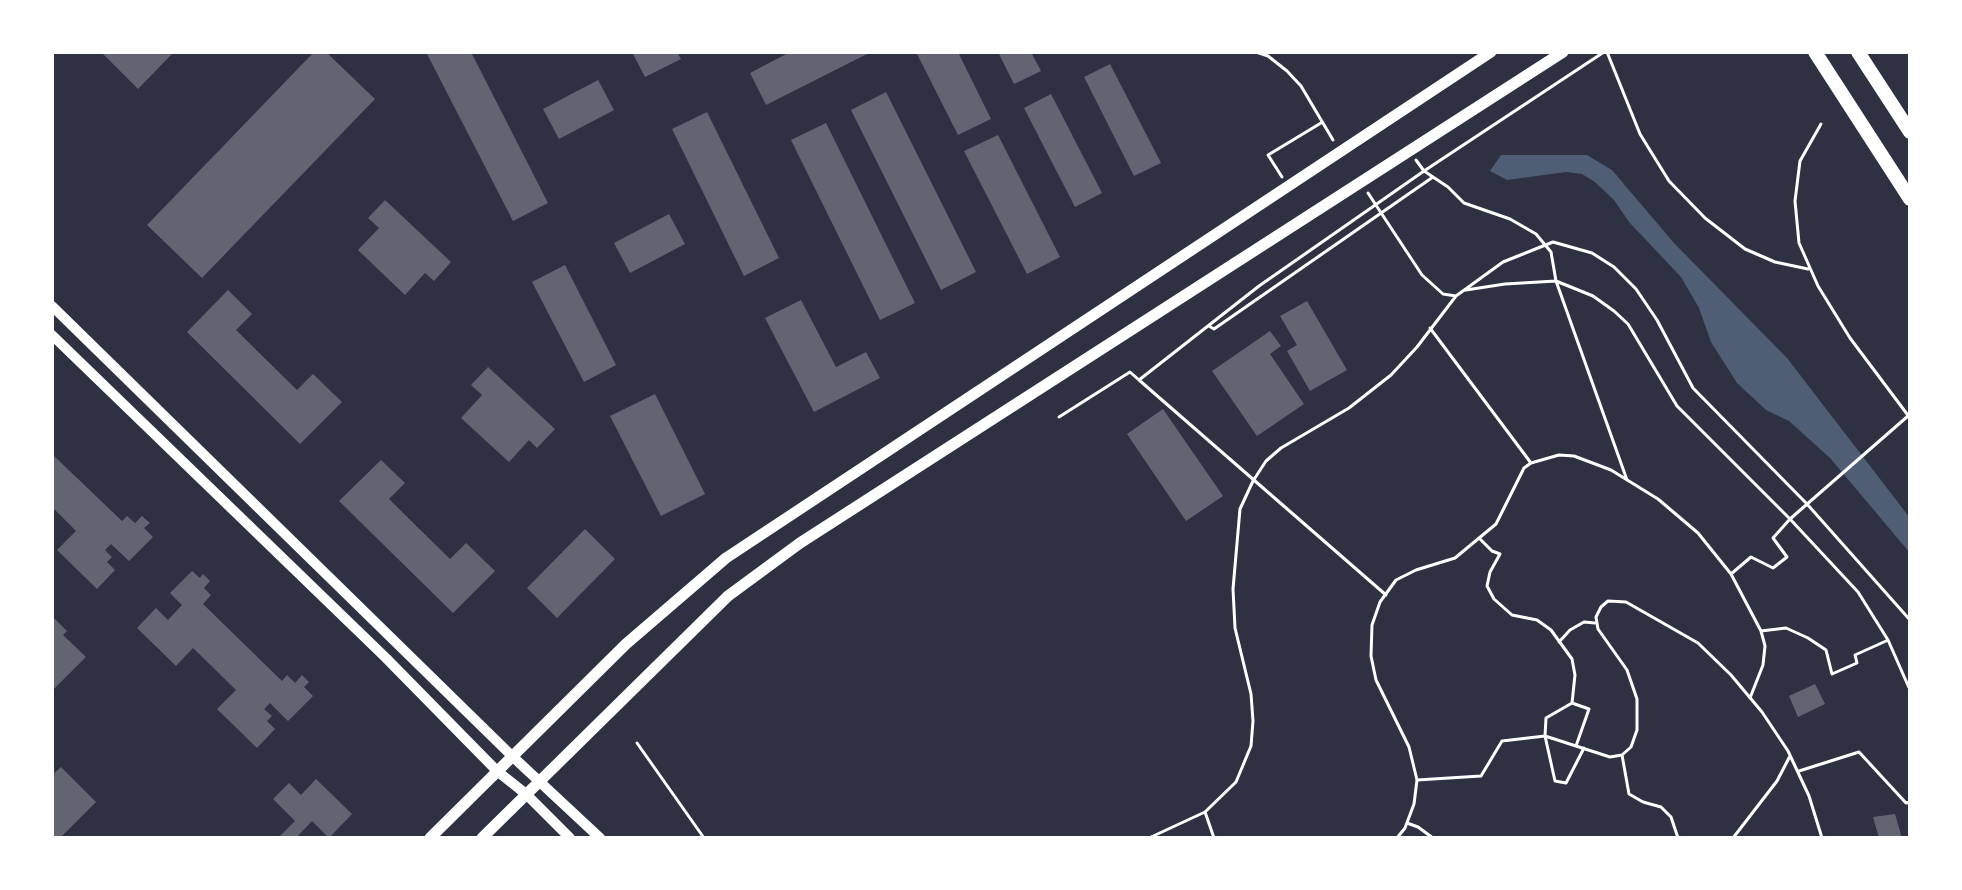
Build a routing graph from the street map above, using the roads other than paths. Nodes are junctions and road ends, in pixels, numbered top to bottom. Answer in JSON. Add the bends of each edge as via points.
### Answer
{"nodes":[{"id":1,"x":1491,"y":52,"type":"edge"},
{"id":2,"x":1563,"y":52,"type":"edge"},
{"id":3,"x":1815,"y":52,"type":"edge"},
{"id":4,"x":1858,"y":52,"type":"edge"},
{"id":5,"x":1910,"y":132,"type":"edge"},
{"id":6,"x":1910,"y":199,"type":"edge"},
{"id":7,"x":52,"y":306,"type":"edge"},
{"id":8,"x":52,"y":335,"type":"edge"},
{"id":9,"x":512,"y":756,"type":"junction"},
{"id":10,"x":497,"y":771,"type":"junction"},
{"id":11,"x":540,"y":780,"type":"junction"},
{"id":12,"x":526,"y":794,"type":"junction"},
{"id":13,"x":430,"y":838,"type":"edge"},
{"id":14,"x":482,"y":838,"type":"edge"},
{"id":15,"x":570,"y":838,"type":"edge"},
{"id":16,"x":600,"y":838,"type":"edge"}],
"edges":[{"from":1,"to":9,"type":"main road","via":[[726,558],[626,644]]},
{"from":2,"to":11,"type":"main road","via":[[800,543],[728,596]]},
{"from":3,"to":6,"type":"highway"},
{"from":4,"to":5,"type":"highway"},
{"from":7,"to":9,"type":"main road"},
{"from":8,"to":10,"type":"main road"},
{"from":9,"to":10,"type":"main road"},
{"from":9,"to":11,"type":"main road"},
{"from":10,"to":12,"type":"main road"},
{"from":10,"to":13,"type":"main road"},
{"from":11,"to":12,"type":"main road"},
{"from":11,"to":16,"type":"main road"},
{"from":12,"to":14,"type":"main road"},
{"from":12,"to":15,"type":"main road"}]}
